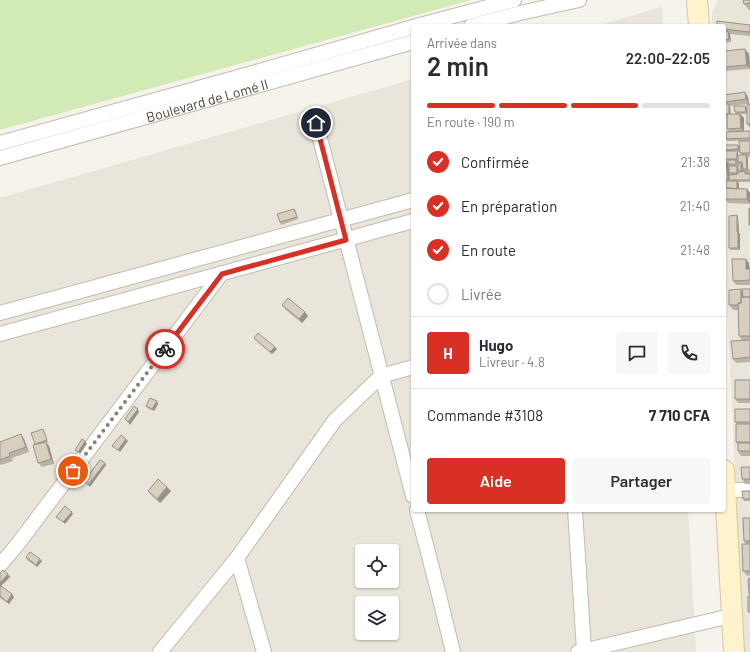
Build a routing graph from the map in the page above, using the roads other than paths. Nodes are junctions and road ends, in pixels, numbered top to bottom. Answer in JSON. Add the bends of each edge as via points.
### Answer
{"nodes":[{"id":1,"x":514,"y":0,"type":"edge"},
{"id":2,"x":579,"y":0,"type":"edge"},
{"id":3,"x":686,"y":0,"type":"edge"},
{"id":4,"x":697,"y":0,"type":"edge"},
{"id":5,"x":424,"y":24,"type":"edge"},
{"id":6,"x":479,"y":24,"type":"edge"},
{"id":7,"x":687,"y":24,"type":"edge"},
{"id":8,"x":699,"y":24,"type":"edge"},
{"id":9,"x":411,"y":28,"type":"edge"},
{"id":10,"x":411,"y":43,"type":"edge"},
{"id":11,"x":316,"y":123,"type":"dead end"},
{"id":12,"x":0,"y":143,"type":"edge"},
{"id":13,"x":0,"y":158,"type":"edge"},
{"id":14,"x":411,"y":201,"type":"edge"},
{"id":15,"x":341,"y":220,"type":"junction"},
{"id":16,"x":411,"y":222,"type":"edge"},
{"id":17,"x":346,"y":240,"type":"junction"},
{"id":18,"x":222,"y":274,"type":"junction"},
{"id":19,"x":0,"y":313,"type":"edge"},
{"id":20,"x":0,"y":334,"type":"edge"},
{"id":21,"x":411,"y":368,"type":"edge"},
{"id":22,"x":381,"y":376,"type":"junction"},
{"id":23,"x":411,"y":488,"type":"edge"},
{"id":24,"x":726,"y":490,"type":"edge"},
{"id":25,"x":750,"y":490,"type":"edge"},
{"id":26,"x":726,"y":508,"type":"edge"},
{"id":27,"x":418,"y":512,"type":"edge"},
{"id":28,"x":575,"y":512,"type":"edge"},
{"id":29,"x":715,"y":512,"type":"edge"},
{"id":30,"x":17,"y":545,"type":"junction"},
{"id":31,"x":0,"y":550,"type":"edge"},
{"id":32,"x":237,"y":558,"type":"junction"},
{"id":33,"x":0,"y":565,"type":"edge"},
{"id":34,"x":722,"y":618,"type":"junction"},
{"id":35,"x":581,"y":651,"type":"edge"},
{"id":36,"x":160,"y":652,"type":"edge"},
{"id":37,"x":264,"y":652,"type":"edge"},
{"id":38,"x":453,"y":652,"type":"edge"},
{"id":39,"x":724,"y":652,"type":"edge"},
{"id":40,"x":734,"y":652,"type":"edge"}],
"edges":[{"from":1,"to":5,"type":"street"},
{"from":2,"to":6,"type":"street"},
{"from":3,"to":7,"type":"main road"},
{"from":4,"to":8,"type":"main road"},
{"from":9,"to":12,"type":"street","name":"Boulevard de Lomé II"},
{"from":10,"to":13,"type":"street","name":"Boulevard de Lomé II"},
{"from":11,"to":15,"type":"street"},
{"from":14,"to":15,"type":"street"},
{"from":15,"to":17,"type":"street"},
{"from":15,"to":19,"type":"street"},
{"from":16,"to":17,"type":"street"},
{"from":17,"to":18,"type":"street"},
{"from":17,"to":22,"type":"street"},
{"from":18,"to":20,"type":"street"},
{"from":18,"to":30,"type":"street"},
{"from":21,"to":22,"type":"street"},
{"from":22,"to":23,"type":"street"},
{"from":22,"to":32,"type":"street","via":[[335,420]]},
{"from":24,"to":25,"type":"street"},
{"from":26,"to":40,"type":"main road"},
{"from":27,"to":38,"type":"street"},
{"from":28,"to":35,"type":"street"},
{"from":29,"to":34,"type":"main road"},
{"from":30,"to":31,"type":"street"},
{"from":30,"to":33,"type":"street"},
{"from":32,"to":36,"type":"street"},
{"from":32,"to":37,"type":"street"},
{"from":34,"to":35,"type":"street"},
{"from":34,"to":39,"type":"main road"}]}
